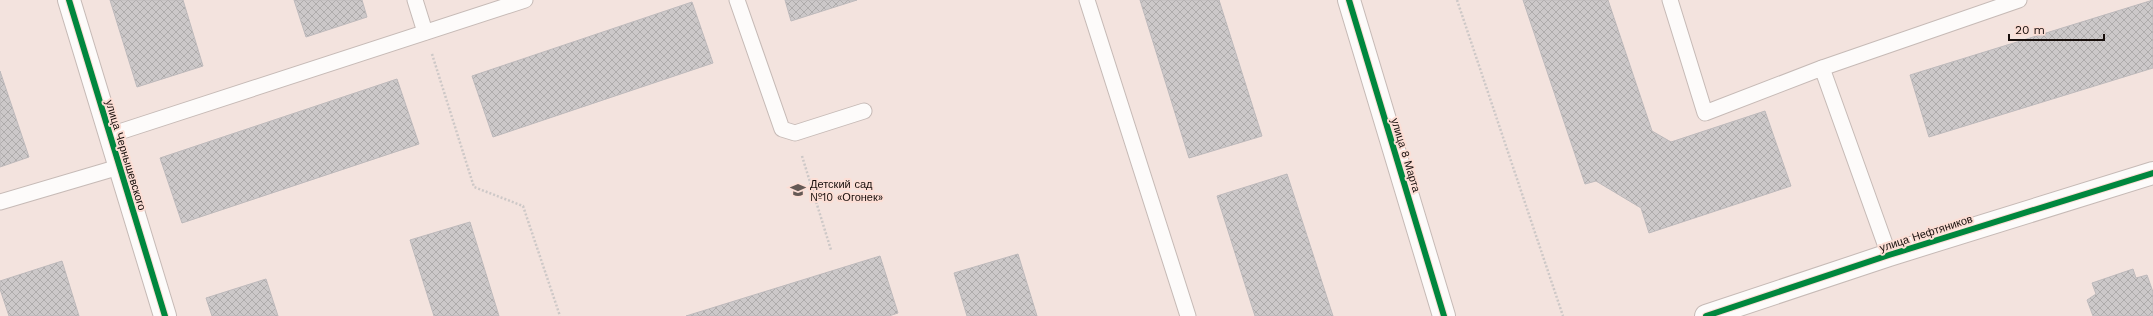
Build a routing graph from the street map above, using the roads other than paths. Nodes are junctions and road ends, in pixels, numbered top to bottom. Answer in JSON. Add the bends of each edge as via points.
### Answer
{"nodes":[{"id":1,"x":69,"y":0,"type":"edge"},
{"id":2,"x":415,"y":0,"type":"edge"},
{"id":3,"x":525,"y":0,"type":"edge"},
{"id":4,"x":737,"y":0,"type":"edge"},
{"id":5,"x":1087,"y":0,"type":"edge"},
{"id":6,"x":1349,"y":0,"type":"edge"},
{"id":7,"x":1670,"y":0,"type":"edge"},
{"id":8,"x":2019,"y":0,"type":"edge"},
{"id":9,"x":425,"y":32,"type":"junction"},
{"id":10,"x":1822,"y":68,"type":"junction"},
{"id":11,"x":864,"y":111,"type":"dead end"},
{"id":12,"x":110,"y":135,"type":"junction"},
{"id":13,"x":120,"y":167,"type":"junction"},
{"id":14,"x":2153,"y":173,"type":"edge"},
{"id":15,"x":0,"y":202,"type":"edge"},
{"id":16,"x":1889,"y":255,"type":"junction"},
{"id":17,"x":165,"y":316,"type":"edge"},
{"id":18,"x":1188,"y":316,"type":"edge"},
{"id":19,"x":1444,"y":316,"type":"edge"},
{"id":20,"x":1706,"y":316,"type":"edge"}],
"edges":[{"from":1,"to":12,"type":"street","name":"улица Чернышевского"},
{"from":2,"to":9,"type":"lane"},
{"from":3,"to":9,"type":"lane"},
{"from":4,"to":11,"type":"lane","via":[[782,129],[795,132]]},
{"from":5,"to":18,"type":"lane"},
{"from":6,"to":19,"type":"street","name":"улица 8 Марта"},
{"from":7,"to":10,"type":"lane","via":[[1705,113]]},
{"from":8,"to":10,"type":"lane"},
{"from":9,"to":12,"type":"lane"},
{"from":10,"to":16,"type":"lane"},
{"from":12,"to":13,"type":"street","name":"улица Чернышевского"},
{"from":13,"to":15,"type":"lane"},
{"from":13,"to":17,"type":"street","name":"улица Чернышевского"},
{"from":14,"to":16,"type":"street","name":"улица Нефтяников"},
{"from":16,"to":20,"type":"street","name":"улица Нефтяников"}]}
